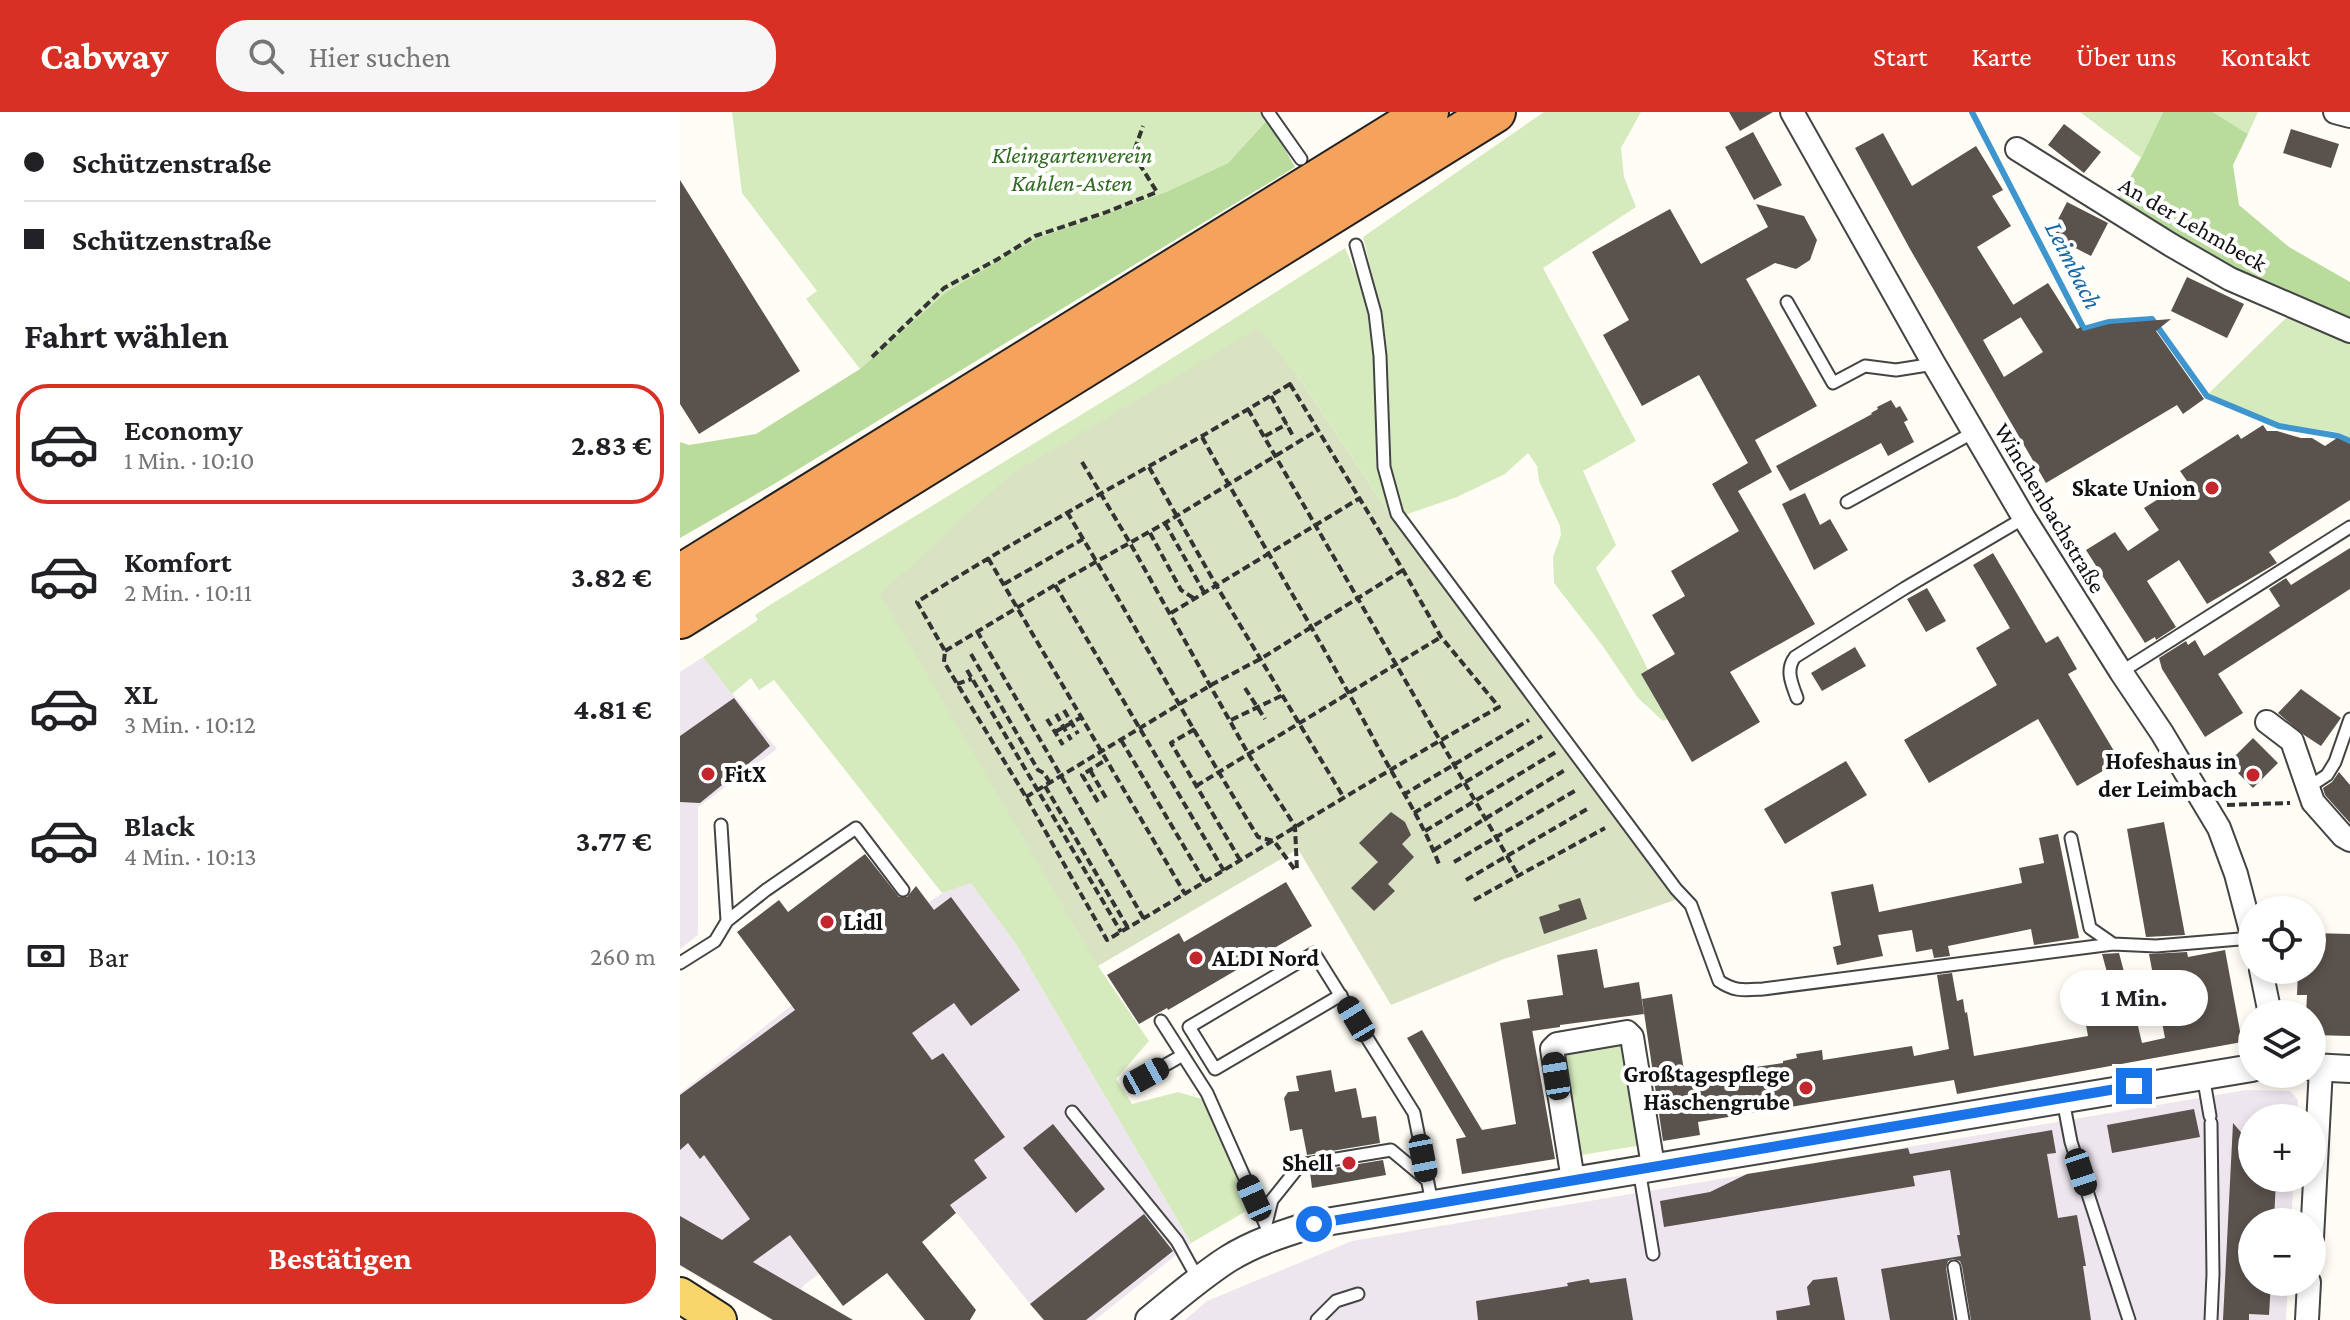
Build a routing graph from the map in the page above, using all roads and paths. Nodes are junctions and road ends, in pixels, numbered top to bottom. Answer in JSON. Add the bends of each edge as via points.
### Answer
{"nodes":[{"id":1,"x":1268,"y":112,"type":"edge"},
{"id":2,"x":1428,"y":112,"type":"edge"},
{"id":3,"x":1495,"y":112,"type":"edge"},
{"id":4,"x":1792,"y":112,"type":"edge"},
{"id":5,"x":2335,"y":112,"type":"edge"},
{"id":6,"x":2350,"y":116,"type":"edge"},
{"id":7,"x":1143,"y":126,"type":"dead end"},
{"id":8,"x":2017,"y":149,"type":"dead end"},
{"id":9,"x":1301,"y":159,"type":"dead end"},
{"id":10,"x":1356,"y":245,"type":"dead end"},
{"id":11,"x":1787,"y":302,"type":"dead end"},
{"id":12,"x":2350,"y":331,"type":"edge"},
{"id":13,"x":872,"y":357,"type":"dead end"},
{"id":14,"x":1934,"y":364,"type":"junction"},
{"id":15,"x":1271,"y":396,"type":"junction"},
{"id":16,"x":1248,"y":409,"type":"junction"},
{"id":17,"x":1287,"y":424,"type":"junction"},
{"id":18,"x":1318,"y":430,"type":"junction"},
{"id":19,"x":1974,"y":432,"type":"junction"},
{"id":20,"x":1293,"y":436,"type":"dead end"},
{"id":21,"x":1202,"y":437,"type":"junction"},
{"id":22,"x":1264,"y":437,"type":"junction"},
{"id":23,"x":1276,"y":456,"type":"junction"},
{"id":24,"x":1082,"y":462,"type":"dead end"},
{"id":25,"x":1149,"y":467,"type":"junction"},
{"id":26,"x":1228,"y":484,"type":"junction"},
{"id":27,"x":1100,"y":493,"type":"junction"},
{"id":28,"x":1360,"y":498,"type":"junction"},
{"id":29,"x":1847,"y":502,"type":"dead end"},
{"id":30,"x":1067,"y":512,"type":"junction"},
{"id":31,"x":1176,"y":516,"type":"junction"},
{"id":32,"x":2024,"y":518,"type":"junction"},
{"id":33,"x":1165,"y":523,"type":"junction"},
{"id":34,"x":1316,"y":525,"type":"junction"},
{"id":35,"x":2350,"y":527,"type":"edge"},
{"id":36,"x":1149,"y":532,"type":"junction"},
{"id":37,"x":1083,"y":539,"type":"junction"},
{"id":38,"x":1130,"y":543,"type":"junction"},
{"id":39,"x":1267,"y":554,"type":"junction"},
{"id":40,"x":988,"y":558,"type":"junction"},
{"id":41,"x":1096,"y":562,"type":"junction"},
{"id":42,"x":1403,"y":570,"type":"junction"},
{"id":43,"x":680,"y":575,"type":"edge"},
{"id":44,"x":1004,"y":584,"type":"junction"},
{"id":45,"x":1055,"y":585,"type":"junction"},
{"id":46,"x":1216,"y":585,"type":"junction"},
{"id":47,"x":1205,"y":594,"type":"junction"},
{"id":48,"x":1358,"y":597,"type":"junction"},
{"id":49,"x":1195,"y":599,"type":"junction"},
{"id":50,"x":1018,"y":609,"type":"junction"},
{"id":51,"x":1170,"y":614,"type":"junction"},
{"id":52,"x":680,"y":618,"type":"edge"},
{"id":53,"x":1311,"y":627,"type":"junction"},
{"id":54,"x":977,"y":631,"type":"junction"},
{"id":55,"x":1441,"y":637,"type":"junction"},
{"id":56,"x":945,"y":651,"type":"junction"},
{"id":57,"x":971,"y":654,"type":"dead end"},
{"id":58,"x":1262,"y":658,"type":"junction"},
{"id":59,"x":1396,"y":664,"type":"junction"},
{"id":60,"x":967,"y":670,"type":"dead end"},
{"id":61,"x":2121,"y":672,"type":"junction"},
{"id":62,"x":972,"y":679,"type":"junction"},
{"id":63,"x":957,"y":684,"type":"junction"},
{"id":64,"x":1211,"y":685,"type":"junction"},
{"id":65,"x":1245,"y":688,"type":"dead end"},
{"id":66,"x":1348,"y":692,"type":"junction"},
{"id":67,"x":1283,"y":695,"type":"junction"},
{"id":68,"x":1797,"y":698,"type":"dead end"},
{"id":69,"x":1180,"y":705,"type":"junction"},
{"id":70,"x":1257,"y":707,"type":"junction"},
{"id":71,"x":1064,"y":710,"type":"dead end"},
{"id":72,"x":1056,"y":714,"type":"dead end"},
{"id":73,"x":1080,"y":718,"type":"junction"},
{"id":74,"x":1047,"y":719,"type":"dead end"},
{"id":75,"x":1265,"y":719,"type":"dead end"},
{"id":76,"x":2350,"y":719,"type":"edge"},
{"id":77,"x":1529,"y":720,"type":"dead end"},
{"id":78,"x":1230,"y":721,"type":"junction"},
{"id":79,"x":1071,"y":722,"type":"junction"},
{"id":80,"x":2267,"y":722,"type":"dead end"},
{"id":81,"x":1300,"y":724,"type":"junction"},
{"id":82,"x":1063,"y":726,"type":"junction"},
{"id":83,"x":1139,"y":729,"type":"junction"},
{"id":84,"x":1195,"y":729,"type":"junction"},
{"id":85,"x":1055,"y":732,"type":"junction"},
{"id":86,"x":1078,"y":734,"type":"dead end"},
{"id":87,"x":1542,"y":736,"type":"dead end"},
{"id":88,"x":1071,"y":740,"type":"dead end"},
{"id":89,"x":1121,"y":740,"type":"junction"},
{"id":90,"x":1441,"y":740,"type":"junction"},
{"id":91,"x":1063,"y":745,"type":"dead end"},
{"id":92,"x":2346,"y":748,"type":"edge"},
{"id":93,"x":1100,"y":752,"type":"junction"},
{"id":94,"x":1556,"y":752,"type":"dead end"},
{"id":95,"x":1249,"y":755,"type":"junction"},
{"id":96,"x":1105,"y":761,"type":"junction"},
{"id":97,"x":1454,"y":764,"type":"junction"},
{"id":98,"x":1390,"y":769,"type":"junction"},
{"id":99,"x":1090,"y":770,"type":"junction"},
{"id":100,"x":1565,"y":770,"type":"dead end"},
{"id":101,"x":1218,"y":773,"type":"junction"},
{"id":102,"x":1061,"y":776,"type":"junction"},
{"id":103,"x":1465,"y":783,"type":"junction"},
{"id":104,"x":1048,"y":784,"type":"junction"},
{"id":105,"x":1196,"y":786,"type":"junction"},
{"id":106,"x":1578,"y":789,"type":"dead end"},
{"id":107,"x":1037,"y":791,"type":"junction"},
{"id":108,"x":2311,"y":794,"type":"junction"},
{"id":109,"x":1403,"y":795,"type":"junction"},
{"id":110,"x":1026,"y":797,"type":"junction"},
{"id":111,"x":1106,"y":798,"type":"dead end"},
{"id":112,"x":1344,"y":798,"type":"junction"},
{"id":113,"x":1474,"y":801,"type":"junction"},
{"id":114,"x":1098,"y":802,"type":"dead end"},
{"id":115,"x":2206,"y":805,"type":"junction"},
{"id":116,"x":1589,"y":808,"type":"dead end"},
{"id":117,"x":1414,"y":813,"type":"junction"},
{"id":118,"x":1485,"y":819,"type":"junction"},
{"id":119,"x":721,"y":825,"type":"dead end"},
{"id":120,"x":1295,"y":826,"type":"junction"},
{"id":121,"x":1605,"y":828,"type":"dead end"},
{"id":122,"x":1425,"y":831,"type":"junction"},
{"id":123,"x":1495,"y":838,"type":"junction"},
{"id":124,"x":2071,"y":838,"type":"dead end"},
{"id":125,"x":2350,"y":840,"type":"edge"},
{"id":126,"x":1274,"y":841,"type":"junction"},
{"id":127,"x":1434,"y":850,"type":"junction"},
{"id":128,"x":1506,"y":856,"type":"junction"},
{"id":129,"x":1240,"y":860,"type":"junction"},
{"id":130,"x":1454,"y":862,"type":"dead end"},
{"id":131,"x":1440,"y":867,"type":"dead end"},
{"id":132,"x":1224,"y":871,"type":"junction"},
{"id":133,"x":1518,"y":875,"type":"junction"},
{"id":134,"x":1466,"y":880,"type":"dead end"},
{"id":135,"x":1205,"y":882,"type":"junction"},
{"id":136,"x":903,"y":890,"type":"dead end"},
{"id":137,"x":1185,"y":894,"type":"junction"},
{"id":138,"x":2241,"y":896,"type":"edge"},
{"id":139,"x":1474,"y":900,"type":"dead end"},
{"id":140,"x":1144,"y":919,"type":"junction"},
{"id":141,"x":727,"y":921,"type":"junction"},
{"id":142,"x":1128,"y":928,"type":"junction"},
{"id":143,"x":1121,"y":932,"type":"junction"},
{"id":144,"x":2238,"y":937,"type":"edge"},
{"id":145,"x":2113,"y":944,"type":"junction"},
{"id":146,"x":680,"y":963,"type":"edge"},
{"id":147,"x":1341,"y":995,"type":"junction"},
{"id":148,"x":1161,"y":1021,"type":"dead end"},
{"id":149,"x":1183,"y":1055,"type":"junction"},
{"id":150,"x":2326,"y":1068,"type":"edge"},
{"id":151,"x":2350,"y":1069,"type":"edge"},
{"id":152,"x":2238,"y":1070,"type":"edge"},
{"id":153,"x":2203,"y":1075,"type":"junction"},
{"id":154,"x":1146,"y":1076,"type":"dead end"},
{"id":155,"x":2316,"y":1088,"type":"edge"},
{"id":156,"x":2063,"y":1100,"type":"junction"},
{"id":157,"x":1072,"y":1112,"type":"dead end"},
{"id":158,"x":1646,"y":1167,"type":"junction"},
{"id":159,"x":1573,"y":1180,"type":"junction"},
{"id":160,"x":1430,"y":1192,"type":"junction"},
{"id":161,"x":2313,"y":1208,"type":"edge"},
{"id":162,"x":1268,"y":1231,"type":"junction"},
{"id":163,"x":1653,"y":1254,"type":"dead end"},
{"id":164,"x":1954,"y":1267,"type":"dead end"},
{"id":165,"x":1198,"y":1280,"type":"junction"},
{"id":166,"x":1358,"y":1294,"type":"dead end"},
{"id":167,"x":680,"y":1295,"type":"edge"},
{"id":168,"x":2308,"y":1296,"type":"edge"},
{"id":169,"x":719,"y":1320,"type":"edge"},
{"id":170,"x":1149,"y":1320,"type":"edge"},
{"id":171,"x":1317,"y":1320,"type":"edge"},
{"id":172,"x":1963,"y":1320,"type":"edge"},
{"id":173,"x":2129,"y":1320,"type":"edge"},
{"id":174,"x":2211,"y":1320,"type":"edge"},
{"id":175,"x":2307,"y":1320,"type":"edge"}],
"edges":[{"from":1,"to":9,"type":"lane"},
{"from":2,"to":43,"type":"highway"},
{"from":3,"to":52,"type":"highway"},
{"from":4,"to":14,"type":"street","name":"Winchenbachstraße"},
{"from":5,"to":6,"type":"street"},
{"from":7,"to":13,"type":"path","via":[[1133,154],[1157,192],[1035,236],[944,288]]},
{"from":8,"to":12,"type":"street","name":"An der Lehmbeck","via":[[2230,279]]},
{"from":10,"to":145,"type":"lane","via":[[1375,313],[1384,467],[1397,514],[1691,905],[1719,981],[1730,988],[1763,989]]},
{"from":11,"to":14,"type":"lane","via":[[1833,383],[1865,366],[1896,370]]},
{"from":14,"to":19,"type":"street","name":"Winchenbachstraße"},
{"from":15,"to":16,"type":"path"},
{"from":15,"to":17,"type":"path"},
{"from":15,"to":18,"type":"path","via":[[1290,384]]},
{"from":16,"to":21,"type":"path"},
{"from":16,"to":22,"type":"path"},
{"from":17,"to":20,"type":"path"},
{"from":17,"to":22,"type":"path"},
{"from":18,"to":23,"type":"path"},
{"from":18,"to":28,"type":"path"},
{"from":19,"to":29,"type":"lane"},
{"from":19,"to":32,"type":"street","name":"Winchenbachstraße"},
{"from":21,"to":25,"type":"path"},
{"from":21,"to":26,"type":"path"},
{"from":22,"to":23,"type":"path"},
{"from":23,"to":26,"type":"path"},
{"from":23,"to":34,"type":"path"},
{"from":24,"to":27,"type":"path"},
{"from":25,"to":27,"type":"path"},
{"from":25,"to":31,"type":"path"},
{"from":26,"to":31,"type":"path"},
{"from":26,"to":39,"type":"path"},
{"from":27,"to":30,"type":"path"},
{"from":27,"to":38,"type":"path"},
{"from":28,"to":34,"type":"path"},
{"from":28,"to":42,"type":"path"},
{"from":30,"to":37,"type":"path"},
{"from":30,"to":40,"type":"path"},
{"from":31,"to":33,"type":"path"},
{"from":31,"to":46,"type":"path"},
{"from":32,"to":61,"type":"street","name":"Winchenbachstraße"},
{"from":32,"to":68,"type":"lane","via":[[1795,657],[1790,679]]},
{"from":33,"to":36,"type":"path"},
{"from":33,"to":47,"type":"path"},
{"from":34,"to":39,"type":"path"},
{"from":34,"to":48,"type":"path"},
{"from":35,"to":61,"type":"lane"},
{"from":36,"to":38,"type":"path"},
{"from":36,"to":49,"type":"path","via":[[1181,590]]},
{"from":37,"to":41,"type":"path"},
{"from":37,"to":44,"type":"path"},
{"from":38,"to":41,"type":"path"},
{"from":38,"to":51,"type":"path"},
{"from":39,"to":46,"type":"path"},
{"from":39,"to":53,"type":"path"},
{"from":40,"to":44,"type":"path"},
{"from":40,"to":56,"type":"path","via":[[917,602]]},
{"from":41,"to":45,"type":"path"},
{"from":41,"to":69,"type":"path"},
{"from":42,"to":48,"type":"path"},
{"from":42,"to":55,"type":"path"},
{"from":44,"to":50,"type":"path"},
{"from":45,"to":50,"type":"path"},
{"from":45,"to":83,"type":"path"},
{"from":46,"to":47,"type":"path"},
{"from":46,"to":58,"type":"path"},
{"from":47,"to":49,"type":"path"},
{"from":48,"to":53,"type":"path"},
{"from":48,"to":59,"type":"path"},
{"from":49,"to":51,"type":"path"},
{"from":50,"to":54,"type":"path"},
{"from":50,"to":73,"type":"path"},
{"from":51,"to":64,"type":"path"},
{"from":53,"to":58,"type":"path"},
{"from":53,"to":66,"type":"path"},
{"from":54,"to":56,"type":"path"},
{"from":54,"to":102,"type":"path"},
{"from":55,"to":59,"type":"path"},
{"from":55,"to":90,"type":"path","via":[[1499,707]]},
{"from":56,"to":63,"type":"path","via":[[944,662]]},
{"from":57,"to":104,"type":"path"},
{"from":58,"to":64,"type":"path"},
{"from":58,"to":67,"type":"path"},
{"from":59,"to":66,"type":"path"},
{"from":59,"to":90,"type":"path"},
{"from":60,"to":62,"type":"path"},
{"from":61,"to":115,"type":"street","name":"Winchenbachstraße"},
{"from":62,"to":63,"type":"path"},
{"from":62,"to":107,"type":"path"},
{"from":63,"to":110,"type":"path"},
{"from":64,"to":69,"type":"path"},
{"from":64,"to":78,"type":"path"},
{"from":65,"to":70,"type":"path"},
{"from":66,"to":81,"type":"path"},
{"from":66,"to":98,"type":"path"},
{"from":67,"to":70,"type":"path"},
{"from":67,"to":81,"type":"path"},
{"from":69,"to":83,"type":"path"},
{"from":69,"to":84,"type":"path"},
{"from":70,"to":75,"type":"path"},
{"from":70,"to":78,"type":"path"},
{"from":71,"to":79,"type":"path"},
{"from":72,"to":82,"type":"path"},
{"from":73,"to":79,"type":"path"},
{"from":73,"to":93,"type":"path"},
{"from":74,"to":85,"type":"path"},
{"from":76,"to":92,"type":"lane"},
{"from":77,"to":97,"type":"path"},
{"from":78,"to":95,"type":"path"},
{"from":79,"to":82,"type":"path"},
{"from":79,"to":86,"type":"path"},
{"from":80,"to":108,"type":"street","via":[[2292,741]]},
{"from":81,"to":95,"type":"path"},
{"from":81,"to":112,"type":"path"},
{"from":82,"to":85,"type":"path"},
{"from":82,"to":88,"type":"path"},
{"from":83,"to":89,"type":"path"},
{"from":83,"to":132,"type":"path"},
{"from":84,"to":101,"type":"path"},
{"from":84,"to":105,"type":"path","via":[[1171,743]]},
{"from":85,"to":91,"type":"path"},
{"from":87,"to":103,"type":"path"},
{"from":89,"to":93,"type":"path"},
{"from":89,"to":135,"type":"path"},
{"from":90,"to":97,"type":"path"},
{"from":90,"to":98,"type":"path"},
{"from":92,"to":108,"type":"lane"},
{"from":93,"to":96,"type":"path"},
{"from":93,"to":102,"type":"path"},
{"from":94,"to":113,"type":"path"},
{"from":95,"to":101,"type":"path"},
{"from":95,"to":120,"type":"path"},
{"from":96,"to":99,"type":"path"},
{"from":96,"to":137,"type":"path"},
{"from":97,"to":103,"type":"path"},
{"from":97,"to":109,"type":"path"},
{"from":98,"to":109,"type":"path"},
{"from":98,"to":112,"type":"path"},
{"from":99,"to":111,"type":"path"},
{"from":99,"to":114,"type":"path","via":[[1082,775]]},
{"from":100,"to":118,"type":"path"},
{"from":101,"to":105,"type":"path"},
{"from":101,"to":126,"type":"path","via":[[1258,837]]},
{"from":102,"to":104,"type":"path"},
{"from":102,"to":140,"type":"path"},
{"from":103,"to":113,"type":"path"},
{"from":103,"to":117,"type":"path"},
{"from":104,"to":107,"type":"path"},
{"from":104,"to":142,"type":"path"},
{"from":105,"to":129,"type":"path"},
{"from":106,"to":123,"type":"path"},
{"from":107,"to":110,"type":"path"},
{"from":107,"to":143,"type":"path"},
{"from":108,"to":115,"type":"path"},
{"from":108,"to":125,"type":"street"},
{"from":109,"to":117,"type":"path"},
{"from":110,"to":143,"type":"path","via":[[1107,940]]},
{"from":112,"to":120,"type":"path"},
{"from":113,"to":118,"type":"path"},
{"from":113,"to":122,"type":"path"},
{"from":115,"to":138,"type":"street","name":"Winchenbachstraße","via":[[2230,853]]},
{"from":116,"to":128,"type":"path"},
{"from":117,"to":122,"type":"path"},
{"from":118,"to":123,"type":"path"},
{"from":118,"to":127,"type":"path"},
{"from":119,"to":141,"type":"lane"},
{"from":120,"to":126,"type":"path"},
{"from":120,"to":126,"type":"path","via":[[1297,871]]},
{"from":121,"to":133,"type":"path"},
{"from":122,"to":127,"type":"path"},
{"from":123,"to":128,"type":"path"},
{"from":123,"to":130,"type":"path"},
{"from":124,"to":145,"type":"lane","via":[[2090,928]]},
{"from":126,"to":129,"type":"path"},
{"from":127,"to":131,"type":"path"},
{"from":128,"to":133,"type":"path"},
{"from":128,"to":134,"type":"path"},
{"from":129,"to":132,"type":"path"},
{"from":132,"to":135,"type":"path"},
{"from":133,"to":139,"type":"path"},
{"from":135,"to":137,"type":"path"},
{"from":136,"to":141,"type":"lane","via":[[856,828]]},
{"from":137,"to":140,"type":"path"},
{"from":140,"to":142,"type":"path"},
{"from":141,"to":146,"type":"lane","via":[[715,941]]},
{"from":142,"to":143,"type":"path"},
{"from":144,"to":145,"type":"lane","via":[[2156,946]]},
{"from":147,"to":147,"type":"lane","via":[[1314,953],[1189,1027],[1215,1069]]},
{"from":147,"to":160,"type":"lane","via":[[1414,1113]]},
{"from":148,"to":149,"type":"lane"},
{"from":149,"to":154,"type":"lane"},
{"from":149,"to":162,"type":"lane","via":[[1207,1093]]},
{"from":150,"to":151,"type":"street"},
{"from":152,"to":153,"type":"street"},
{"from":153,"to":156,"type":"street"},
{"from":153,"to":174,"type":"lane","via":[[2211,1119]]},
{"from":155,"to":161,"type":"street"},
{"from":156,"to":158,"type":"street"},
{"from":156,"to":173,"type":"lane","via":[[2071,1142]]},
{"from":157,"to":165,"type":"lane","via":[[1177,1241]]},
{"from":158,"to":159,"type":"street"},
{"from":158,"to":159,"type":"street","via":[[1632,1037],[1627,1032],[1557,1044],[1552,1049]]},
{"from":158,"to":163,"type":"lane"},
{"from":159,"to":160,"type":"street"},
{"from":160,"to":162,"type":"street"},
{"from":160,"to":162,"type":"lane","via":[[1391,1150],[1300,1165],[1272,1200]]},
{"from":162,"to":165,"type":"street"},
{"from":164,"to":172,"type":"lane"},
{"from":165,"to":170,"type":"street"},
{"from":166,"to":171,"type":"lane","via":[[1336,1301]]},
{"from":167,"to":169,"type":"main road"},
{"from":168,"to":175,"type":"street"}]}
